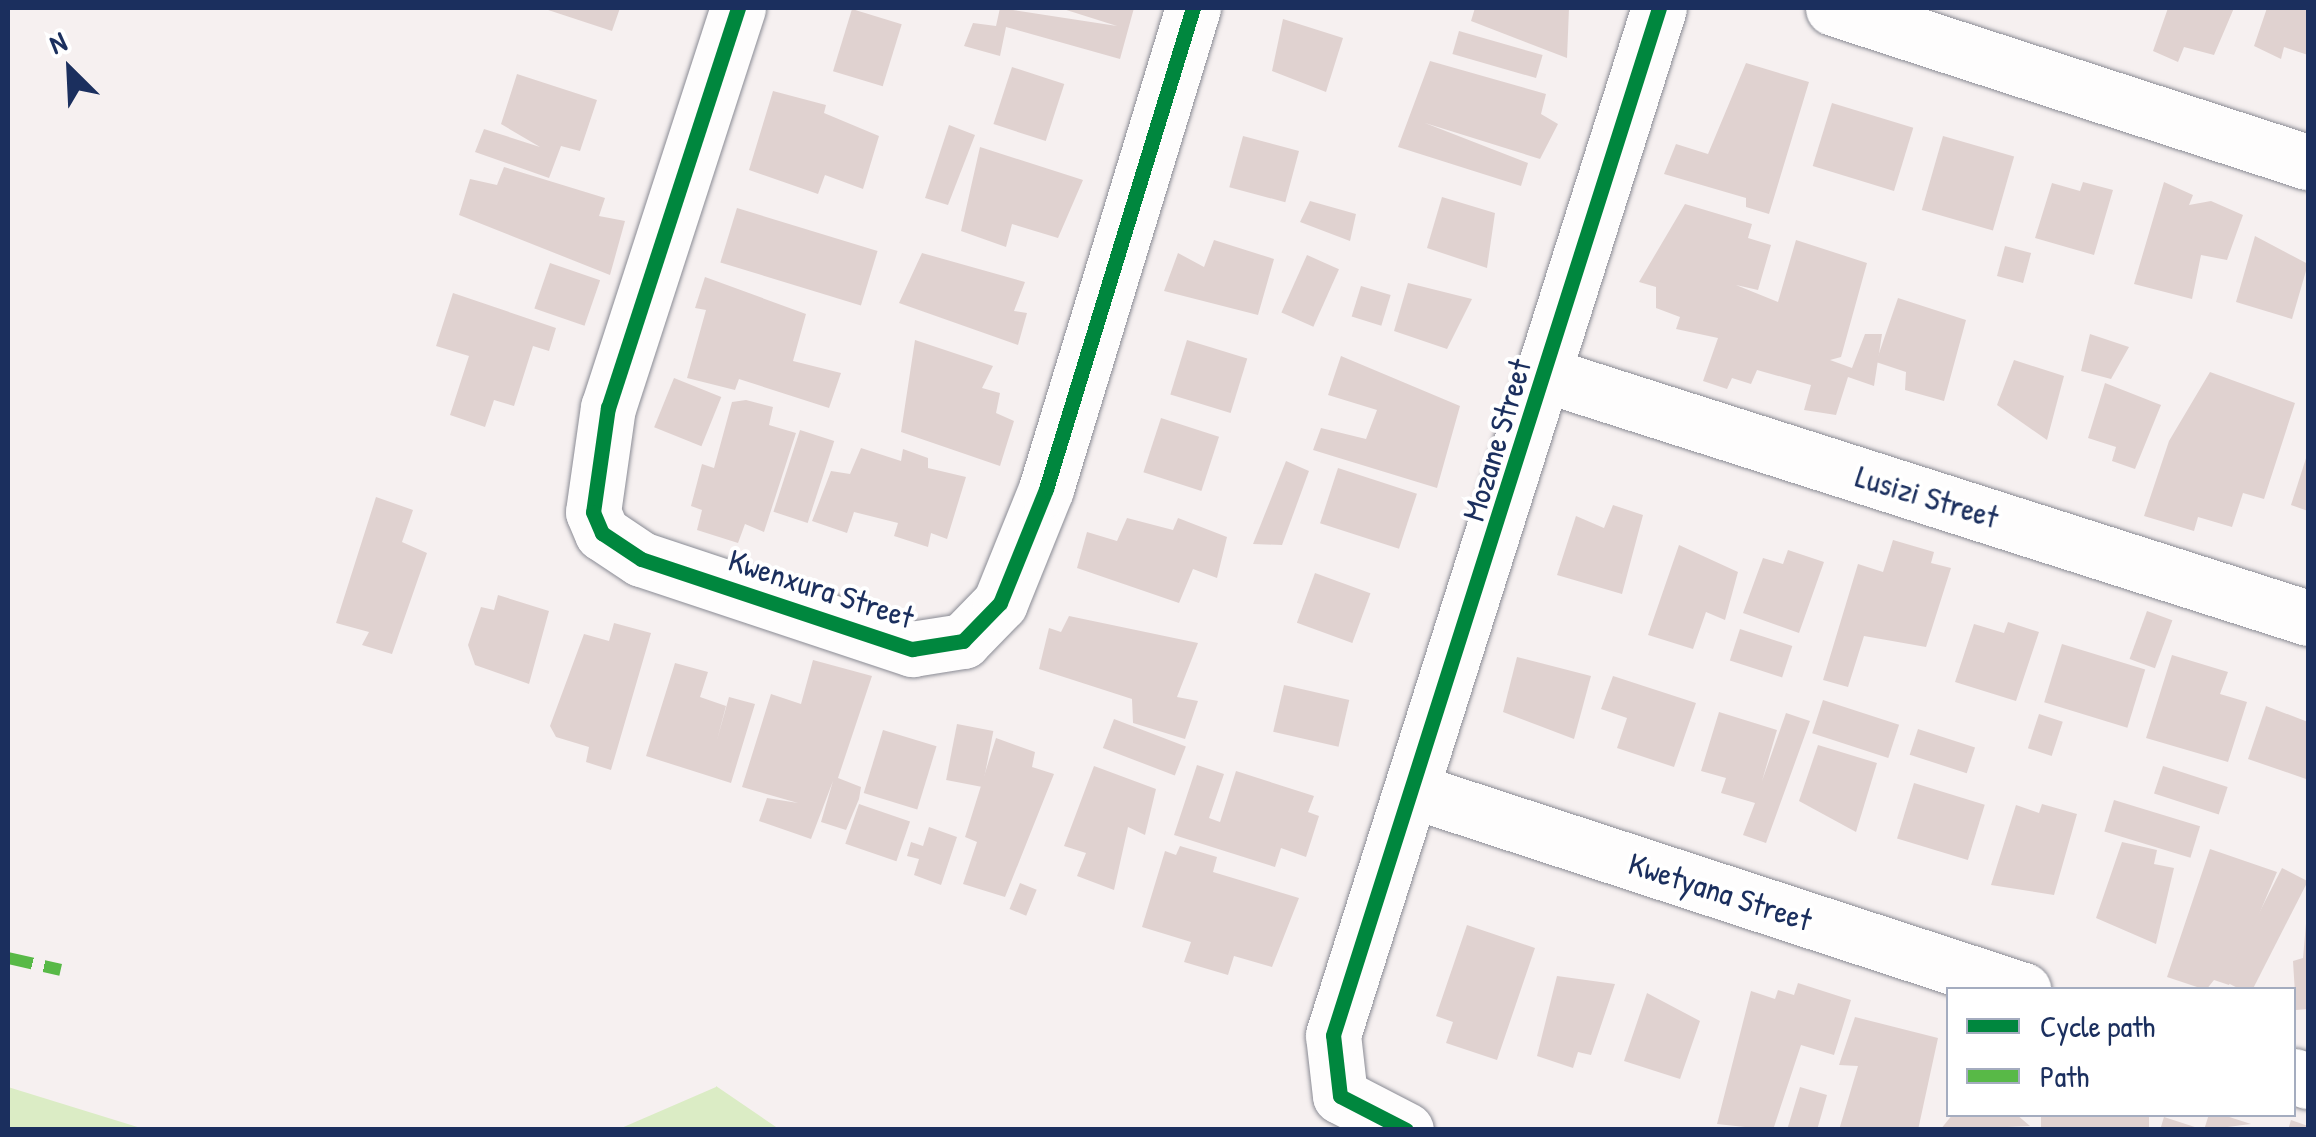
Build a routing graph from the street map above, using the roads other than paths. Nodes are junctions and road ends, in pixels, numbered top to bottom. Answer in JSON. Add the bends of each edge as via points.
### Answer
{"nodes":[{"id":1,"x":738,"y":8,"type":"edge"},
{"id":2,"x":1192,"y":8,"type":"edge"},
{"id":3,"x":1659,"y":8,"type":"edge"},
{"id":4,"x":1833,"y":8,"type":"edge"},
{"id":5,"x":2308,"y":162,"type":"edge"},
{"id":6,"x":1546,"y":375,"type":"junction"},
{"id":7,"x":2308,"y":618,"type":"edge"},
{"id":8,"x":1417,"y":792,"type":"junction"},
{"id":9,"x":2014,"y":987,"type":"edge"},
{"id":10,"x":1406,"y":1130,"type":"edge"}],
"edges":[{"from":1,"to":2,"type":"street","name":"Kwenxura Street","via":[[608,407],[594,512],[602,533],[642,559],[912,649],[963,642],[1000,604],[1046,489]]},
{"from":3,"to":6,"type":"street","name":"Mozane Street"},
{"from":4,"to":5,"type":"street"},
{"from":6,"to":7,"type":"street","name":"Lusizi Street"},
{"from":6,"to":8,"type":"street","name":"Mozane Street"},
{"from":8,"to":9,"type":"street","name":"Kwetyana Street"},
{"from":8,"to":10,"type":"street","name":"Mozane Street","via":[[1332,1044],[1336,1090]]}]}
